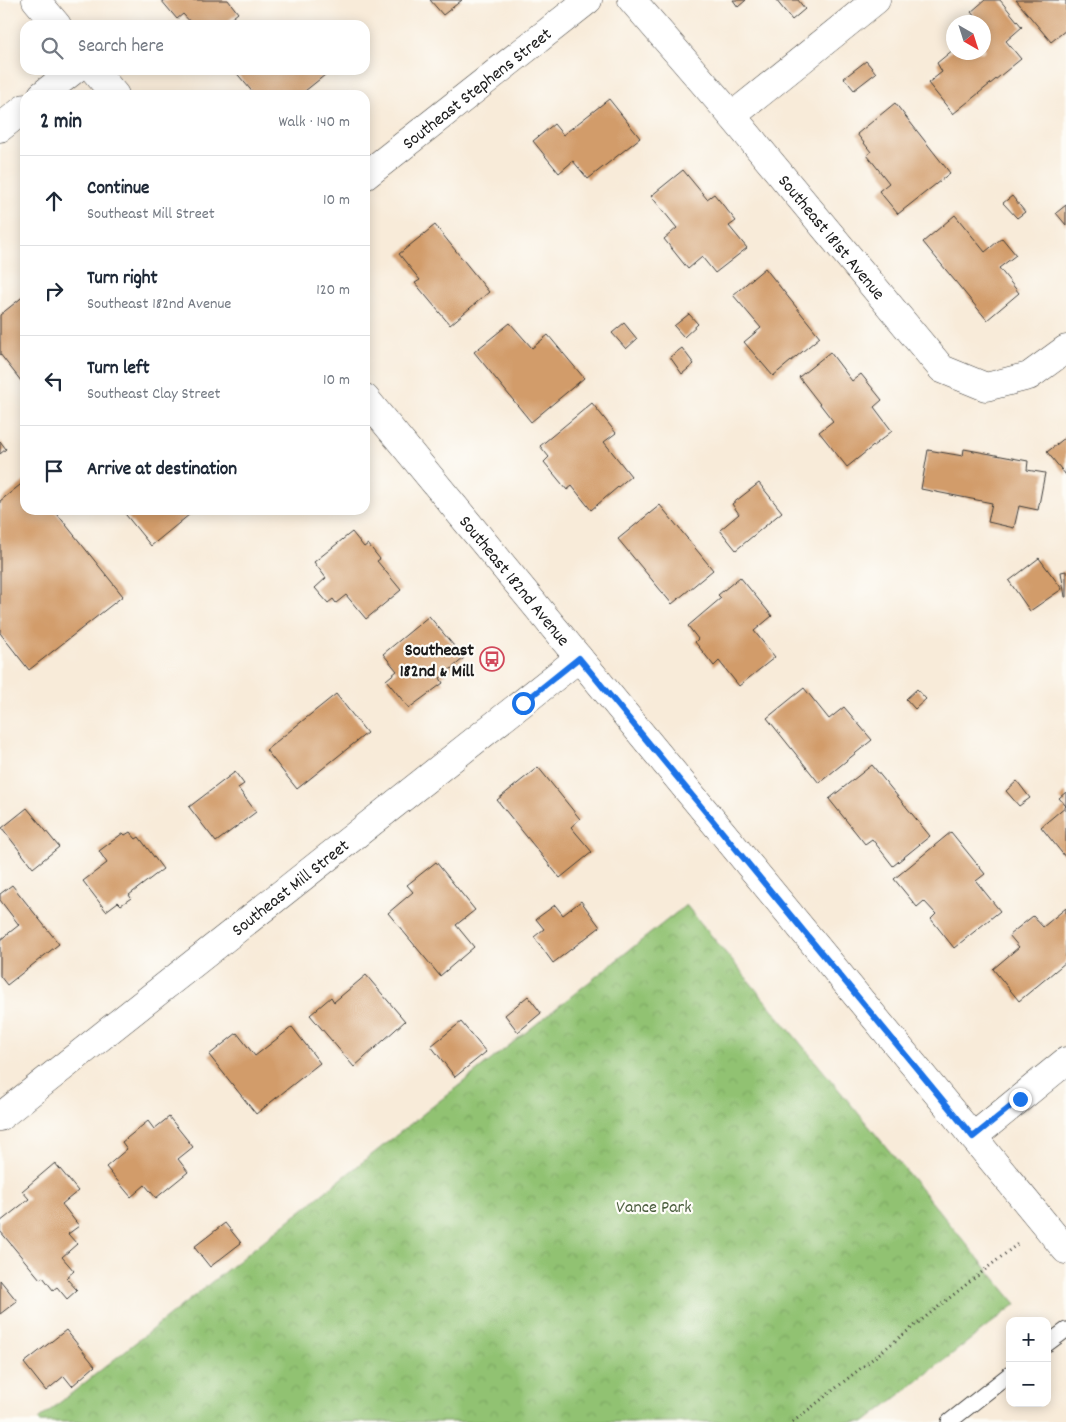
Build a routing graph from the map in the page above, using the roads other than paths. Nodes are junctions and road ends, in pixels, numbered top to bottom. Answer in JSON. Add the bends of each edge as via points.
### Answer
{"nodes":[{"id":1,"x":36,"y":0,"type":"edge"},
{"id":2,"x":588,"y":0,"type":"edge"},
{"id":3,"x":632,"y":0,"type":"edge"},
{"id":4,"x":876,"y":0,"type":"edge"},
{"id":5,"x":53,"y":20,"type":"edge"},
{"id":6,"x":68,"y":75,"type":"edge"},
{"id":7,"x":98,"y":75,"type":"edge"},
{"id":8,"x":48,"y":90,"type":"edge"},
{"id":9,"x":111,"y":90,"type":"edge"},
{"id":10,"x":20,"y":112,"type":"edge"},
{"id":11,"x":732,"y":116,"type":"junction"},
{"id":12,"x":0,"y":128,"type":"edge"},
{"id":13,"x":370,"y":172,"type":"edge"},
{"id":14,"x":1066,"y":349,"type":"edge"},
{"id":15,"x":370,"y":404,"type":"edge"},
{"id":16,"x":579,"y":658,"type":"junction"},
{"id":17,"x":1066,"y":1062,"type":"edge"},
{"id":18,"x":0,"y":1117,"type":"edge"},
{"id":19,"x":973,"y":1137,"type":"junction"},
{"id":20,"x":1066,"y":1250,"type":"edge"},
{"id":21,"x":1066,"y":1330,"type":"edge"},
{"id":22,"x":1051,"y":1341,"type":"edge"},
{"id":23,"x":1006,"y":1377,"type":"edge"},
{"id":24,"x":949,"y":1422,"type":"edge"}],
"edges":[{"from":1,"to":5,"type":"street"},
{"from":2,"to":13,"type":"street","name":"Southeast Stephens Street"},
{"from":3,"to":11,"type":"street","name":"Southeast 181st Avenue"},
{"from":4,"to":11,"type":"street"},
{"from":6,"to":8,"type":"street"},
{"from":7,"to":9,"type":"street"},
{"from":10,"to":12,"type":"street"},
{"from":11,"to":14,"type":"street","name":"Southeast 181st Avenue","via":[[942,368],[986,387],[1029,376]]},
{"from":15,"to":16,"type":"street","name":"Southeast 182nd Avenue"},
{"from":16,"to":18,"type":"street","name":"Southeast Mill Street"},
{"from":16,"to":19,"type":"street","name":"Southeast 182nd Avenue"},
{"from":17,"to":19,"type":"street"},
{"from":19,"to":20,"type":"street","name":"Southeast 182nd Avenue"},
{"from":21,"to":22,"type":"lane"},
{"from":23,"to":24,"type":"lane"}]}
